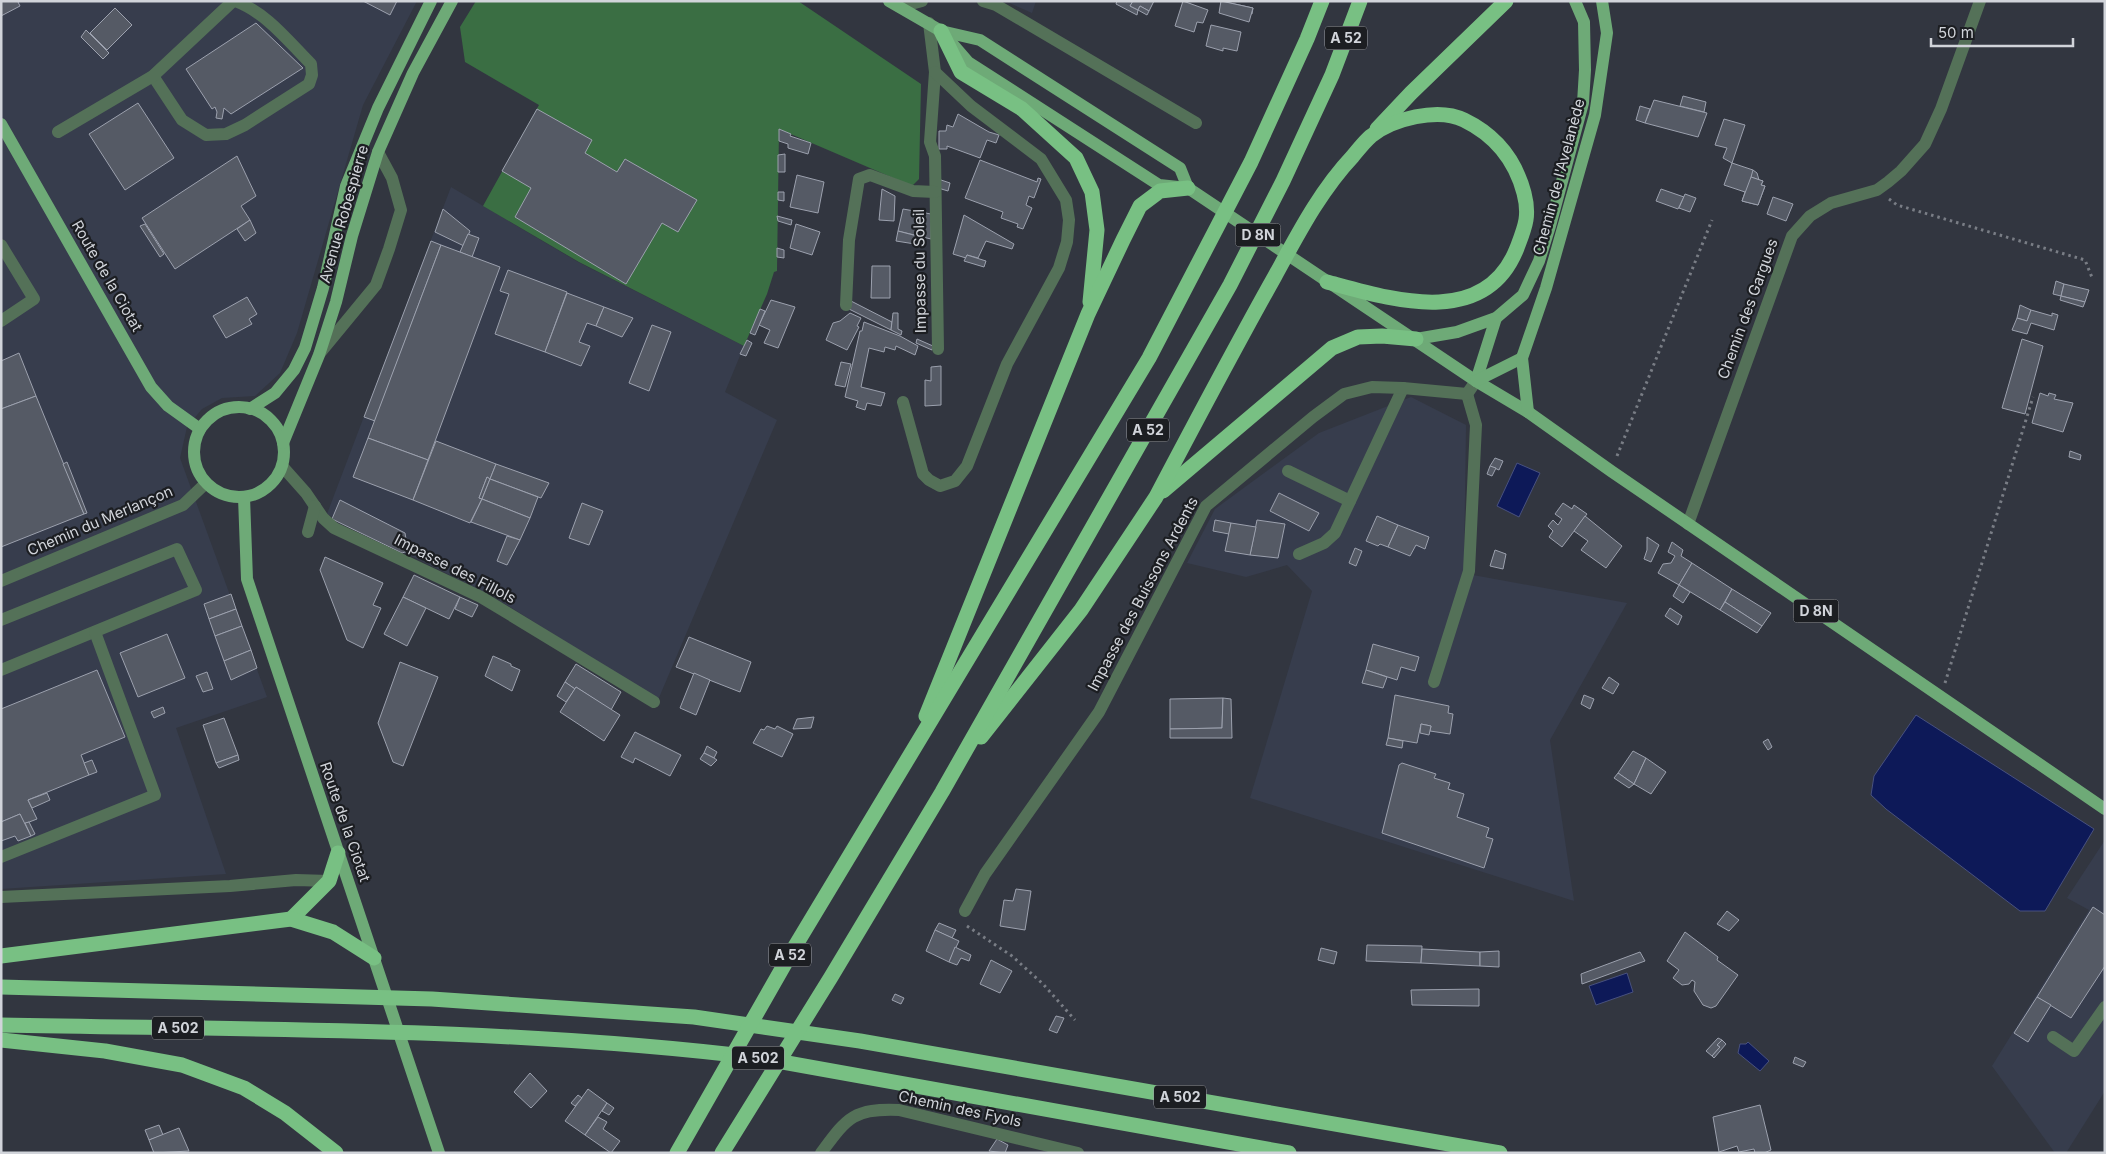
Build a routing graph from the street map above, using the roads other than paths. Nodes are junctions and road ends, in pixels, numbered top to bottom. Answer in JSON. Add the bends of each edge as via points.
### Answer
{"nodes":[{"id":1,"x":234,"y":1,"type":"edge"},
{"id":2,"x":431,"y":1,"type":"edge"},
{"id":3,"x":452,"y":1,"type":"edge"},
{"id":4,"x":922,"y":1,"type":"edge"},
{"id":5,"x":983,"y":1,"type":"edge"},
{"id":6,"x":1322,"y":1,"type":"edge"},
{"id":7,"x":1360,"y":1,"type":"edge"},
{"id":8,"x":1506,"y":1,"type":"edge"},
{"id":9,"x":1575,"y":1,"type":"edge"},
{"id":10,"x":1602,"y":1,"type":"edge"},
{"id":11,"x":1980,"y":1,"type":"edge"},
{"id":12,"x":895,"y":4,"type":"edge"},
{"id":13,"x":935,"y":27,"type":"junction"},
{"id":14,"x":935,"y":72,"type":"junction"},
{"id":15,"x":152,"y":76,"type":"junction"},
{"id":16,"x":1196,"y":123,"type":"dead end"},
{"id":17,"x":1,"y":124,"type":"edge"},
{"id":18,"x":58,"y":132,"type":"dead end"},
{"id":19,"x":1371,"y":136,"type":"junction"},
{"id":20,"x":378,"y":152,"type":"junction"},
{"id":21,"x":1188,"y":188,"type":"junction"},
{"id":22,"x":935,"y":192,"type":"junction"},
{"id":23,"x":1,"y":245,"type":"edge"},
{"id":24,"x":1327,"y":282,"type":"junction"},
{"id":25,"x":846,"y":305,"type":"dead end"},
{"id":26,"x":1088,"y":314,"type":"junction"},
{"id":27,"x":1496,"y":318,"type":"junction"},
{"id":28,"x":1,"y":321,"type":"edge"},
{"id":29,"x":1416,"y":339,"type":"junction"},
{"id":30,"x":938,"y":350,"type":"dead end"},
{"id":31,"x":319,"y":355,"type":"junction"},
{"id":32,"x":1522,"y":358,"type":"junction"},
{"id":33,"x":1476,"y":380,"type":"junction"},
{"id":34,"x":1403,"y":388,"type":"junction"},
{"id":35,"x":1467,"y":394,"type":"junction"},
{"id":36,"x":903,"y":402,"type":"dead end"},
{"id":37,"x":250,"y":408,"type":"junction"},
{"id":38,"x":1528,"y":412,"type":"junction"},
{"id":39,"x":200,"y":429,"type":"junction"},
{"id":40,"x":283,"y":443,"type":"junction"},
{"id":41,"x":282,"y":466,"type":"junction"},
{"id":42,"x":1288,"y":471,"type":"dead end"},
{"id":43,"x":206,"y":483,"type":"junction"},
{"id":44,"x":1156,"y":496,"type":"junction"},
{"id":45,"x":244,"y":497,"type":"junction"},
{"id":46,"x":1350,"y":501,"type":"junction"},
{"id":47,"x":315,"y":506,"type":"junction"},
{"id":48,"x":1688,"y":524,"type":"junction"},
{"id":49,"x":308,"y":532,"type":"dead end"},
{"id":50,"x":1299,"y":554,"type":"dead end"},
{"id":51,"x":1,"y":580,"type":"edge"},
{"id":52,"x":1,"y":620,"type":"edge"},
{"id":53,"x":95,"y":632,"type":"junction"},
{"id":54,"x":1,"y":670,"type":"edge"},
{"id":55,"x":1434,"y":682,"type":"dead end"},
{"id":56,"x":654,"y":702,"type":"dead end"},
{"id":57,"x":908,"y":760,"type":"junction"},
{"id":58,"x":950,"y":778,"type":"junction"},
{"id":59,"x":2105,"y":809,"type":"edge"},
{"id":60,"x":338,"y":853,"type":"junction"},
{"id":61,"x":1,"y":857,"type":"edge"},
{"id":62,"x":329,"y":881,"type":"junction"},
{"id":63,"x":1,"y":896,"type":"edge"},
{"id":64,"x":965,"y":912,"type":"road end"},
{"id":65,"x":291,"y":920,"type":"junction"},
{"id":66,"x":1,"y":956,"type":"edge"},
{"id":67,"x":374,"y":958,"type":"junction"},
{"id":68,"x":1,"y":987,"type":"edge"},
{"id":69,"x":2105,"y":1007,"type":"edge"},
{"id":70,"x":1,"y":1025,"type":"edge"},
{"id":71,"x":2053,"y":1037,"type":"dead end"},
{"id":72,"x":1,"y":1040,"type":"edge"},
{"id":73,"x":336,"y":1153,"type":"edge"},
{"id":74,"x":440,"y":1153,"type":"edge"},
{"id":75,"x":676,"y":1153,"type":"edge"},
{"id":76,"x":722,"y":1153,"type":"edge"},
{"id":77,"x":821,"y":1153,"type":"edge"},
{"id":78,"x":1078,"y":1153,"type":"edge"},
{"id":79,"x":1289,"y":1153,"type":"edge"},
{"id":80,"x":1500,"y":1153,"type":"edge"}],
"edges":[{"from":1,"to":15,"type":"street"},
{"from":1,"to":15,"type":"street","via":[[265,17],[311,64],[310,84],[245,125],[226,134],[206,135],[182,120]]},
{"from":2,"to":37,"type":"main road","name":"Avenue Robespierre","via":[[378,108],[346,186],[323,288],[305,348],[294,370],[275,392]]},
{"from":3,"to":20,"type":"main road","name":"Avenue Robespierre","via":[[412,73]]},
{"from":4,"to":12,"type":"street"},
{"from":5,"to":16,"type":"street","via":[[996,4]]},
{"from":6,"to":57,"type":"highway","number":"A 52","via":[[1251,162],[1149,358]]},
{"from":7,"to":58,"type":"highway","number":"A 52","via":[[1328,84],[1230,285]]},
{"from":8,"to":19,"type":"highway"},
{"from":9,"to":27,"type":"main road","name":"Chemin de l'Avelanède","via":[[1584,22],[1583,103],[1539,261],[1523,295]]},
{"from":10,"to":32,"type":"main road","name":"Chemin de l'Avelanède","via":[[1607,33],[1595,115],[1546,288]]},
{"from":11,"to":48,"type":"street","name":"Chemin des Gargues","via":[[1925,144],[1902,171],[1877,190],[1831,203],[1810,216],[1792,236]]},
{"from":12,"to":13,"type":"main road","number":"D 8N"},
{"from":13,"to":14,"type":"street","name":"Impasse du Soleil"},
{"from":13,"to":21,"type":"main road","number":"D 8N","via":[[968,62],[1159,185]]},
{"from":13,"to":21,"type":"main road","number":"D 8N","via":[[980,40],[1180,168]]},
{"from":13,"to":26,"type":"highway","via":[[961,72],[1022,109],[1076,158],[1092,192],[1097,230]]},
{"from":14,"to":22,"type":"street","name":"Impasse du Soleil","via":[[930,142],[935,156]]},
{"from":14,"to":36,"type":"street","via":[[971,106],[1041,159],[1066,200],[1068,242],[1059,268],[1007,364],[967,466],[955,481],[940,486],[924,474]]},
{"from":15,"to":18,"type":"street"},
{"from":17,"to":39,"type":"main road","name":"Route de la Ciotat","via":[[151,387],[168,406]]},
{"from":19,"to":24,"type":"highway","via":[[1408,118],[1440,114],[1461,118],[1483,130],[1504,150],[1519,175],[1527,206],[1526,226],[1512,260],[1501,274],[1468,297],[1437,304],[1400,300]]},
{"from":19,"to":44,"type":"highway","via":[[1335,175],[1304,223]]},
{"from":20,"to":31,"type":"main road","name":"Avenue Robespierre"},
{"from":20,"to":31,"type":"street","via":[[392,178],[401,210],[376,285]]},
{"from":21,"to":24,"type":"main road","number":"D 8N"},
{"from":21,"to":26,"type":"highway","via":[[1160,191],[1140,206]]},
{"from":22,"to":25,"type":"street","name":"Impasse du Soleil","via":[[912,192],[870,175],[859,179],[849,240]]},
{"from":22,"to":30,"type":"street","name":"Impasse du Soleil"},
{"from":23,"to":28,"type":"street","via":[[34,299]]},
{"from":24,"to":29,"type":"main road","number":"D 8N"},
{"from":26,"to":57,"type":"highway"},
{"from":27,"to":29,"type":"main road","name":"Chemin de l'Avelanède","via":[[1457,332]]},
{"from":27,"to":33,"type":"main road"},
{"from":29,"to":33,"type":"main road","number":"D 8N"},
{"from":29,"to":44,"type":"highway","via":[[1358,337],[1332,348]]},
{"from":31,"to":40,"type":"main road","name":"Avenue Robespierre"},
{"from":32,"to":33,"type":"main road"},
{"from":32,"to":38,"type":"main road","name":"Chemin de l'Avelanède"},
{"from":33,"to":35,"type":"street"},
{"from":33,"to":38,"type":"main road","number":"D 8N"},
{"from":34,"to":35,"type":"street","name":"Impasse des Buissons Ardents"},
{"from":34,"to":46,"type":"street"},
{"from":34,"to":64,"type":"street","name":"Impasse des Buissons Ardents","via":[[1372,387],[1344,394],[1206,506],[1099,712],[985,874]]},
{"from":35,"to":55,"type":"street","via":[[1476,425],[1470,571]]},
{"from":37,"to":39,"type":"main road","via":[[238,407],[216,413]]},
{"from":37,"to":40,"type":"main road","via":[[271,421]]},
{"from":38,"to":48,"type":"main road","number":"D 8N"},
{"from":39,"to":43,"type":"main road","via":[[194,451],[195,463]]},
{"from":40,"to":41,"type":"main road"},
{"from":41,"to":45,"type":"main road","via":[[273,481],[260,492]]},
{"from":41,"to":47,"type":"street","name":"Impasse des Fillols"},
{"from":42,"to":46,"type":"street"},
{"from":43,"to":45,"type":"main road","via":[[230,496]]},
{"from":43,"to":51,"type":"street","name":"Chemin du Merlançon","via":[[183,505]]},
{"from":44,"to":58,"type":"highway","via":[[1081,610]]},
{"from":45,"to":60,"type":"main road","name":"Route de la Ciotat","via":[[247,578]]},
{"from":46,"to":50,"type":"street","via":[[1336,533],[1324,543]]},
{"from":47,"to":49,"type":"street"},
{"from":47,"to":56,"type":"street","name":"Impasse des Fillols","via":[[334,528],[481,597]]},
{"from":48,"to":59,"type":"main road","number":"D 8N"},
{"from":52,"to":53,"type":"street","via":[[177,549],[196,590]]},
{"from":53,"to":54,"type":"street"},
{"from":53,"to":61,"type":"street","via":[[156,795]]},
{"from":57,"to":75,"type":"highway","number":"A 52","via":[[791,953]]},
{"from":58,"to":76,"type":"highway","number":"A 52"},
{"from":60,"to":62,"type":"highway"},
{"from":60,"to":67,"type":"main road","name":"Route de la Ciotat"},
{"from":62,"to":63,"type":"street","via":[[296,880]]},
{"from":62,"to":65,"type":"highway"},
{"from":65,"to":66,"type":"highway"},
{"from":65,"to":67,"type":"highway","via":[[333,932]]},
{"from":67,"to":74,"type":"main road","name":"Route de la Ciotat"},
{"from":68,"to":80,"type":"highway","number":"A 502","via":[[432,999],[694,1017],[860,1041]]},
{"from":69,"to":71,"type":"street","via":[[2074,1051]]},
{"from":70,"to":79,"type":"highway","number":"A 502","via":[[445,1034],[675,1048],[760,1058]]},
{"from":72,"to":73,"type":"highway","via":[[105,1051],[182,1065],[244,1088],[285,1112]]},
{"from":77,"to":78,"type":"street","name":"Chemin des Fyols","via":[[843,1124],[860,1113],[899,1110]]}]}
